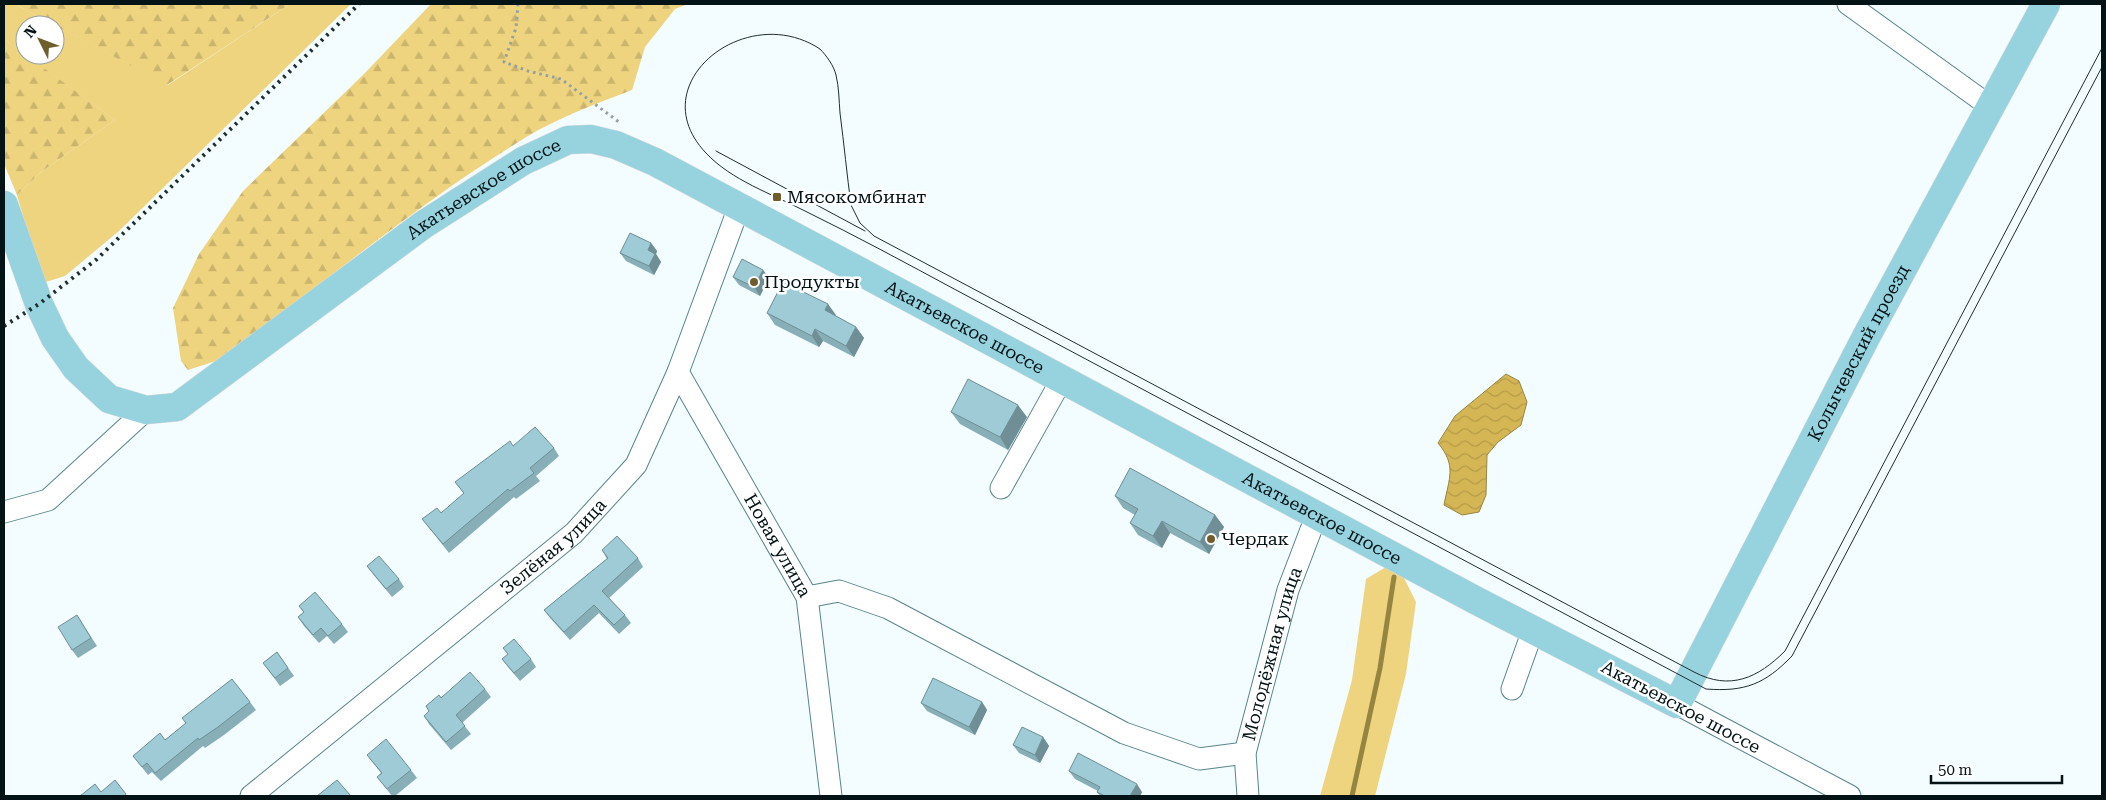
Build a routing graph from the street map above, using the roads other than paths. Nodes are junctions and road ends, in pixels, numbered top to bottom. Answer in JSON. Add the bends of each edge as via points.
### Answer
{"nodes":[{"id":1,"x":1848,"y":4,"type":"edge"},
{"id":2,"x":2046,"y":4,"type":"edge"},
{"id":3,"x":1991,"y":107,"type":"junction"},
{"id":4,"x":4,"y":205,"type":"edge"},
{"id":5,"x":739,"y":207,"type":"junction"},
{"id":6,"x":678,"y":372,"type":"junction"},
{"id":7,"x":1062,"y":379,"type":"junction"},
{"id":8,"x":146,"y":410,"type":"junction"},
{"id":9,"x":1002,"y":488,"type":"dead end"},
{"id":10,"x":4,"y":512,"type":"edge"},
{"id":11,"x":1317,"y":514,"type":"junction"},
{"id":12,"x":807,"y":597,"type":"junction"},
{"id":13,"x":1533,"y":630,"type":"junction"},
{"id":14,"x":1512,"y":689,"type":"dead end"},
{"id":15,"x":1677,"y":704,"type":"junction"},
{"id":16,"x":1245,"y":753,"type":"junction"},
{"id":17,"x":251,"y":796,"type":"edge"},
{"id":18,"x":831,"y":796,"type":"edge"},
{"id":19,"x":1248,"y":796,"type":"edge"},
{"id":20,"x":1850,"y":796,"type":"edge"}],
"edges":[{"from":1,"to":3,"type":"street"},
{"from":2,"to":3,"type":"main road","name":"Колычевский проезд"},
{"from":3,"to":15,"type":"main road","name":"Колычевский проезд","via":[[1862,346]]},
{"from":4,"to":8,"type":"main road","name":"Акатьевское шоссе","via":[[39,304],[55,338],[76,368],[109,399]]},
{"from":5,"to":6,"type":"street","name":"Зелёная улица"},
{"from":5,"to":7,"type":"main road","name":"Акатьевское шоссе"},
{"from":5,"to":8,"type":"main road","name":"Акатьевское шоссе","via":[[616,144],[591,139],[568,140],[523,161],[423,225],[177,407]]},
{"from":6,"to":12,"type":"street","name":"Новая улица"},
{"from":6,"to":17,"type":"street","name":"Зелёная улица","via":[[636,466],[574,532]]},
{"from":7,"to":9,"type":"street"},
{"from":7,"to":11,"type":"main road","name":"Акатьевское шоссе"},
{"from":8,"to":10,"type":"street","via":[[48,500]]},
{"from":11,"to":13,"type":"main road","name":"Акатьевское шоссе"},
{"from":11,"to":16,"type":"street","name":"Молодёжная улица","via":[[1288,590]]},
{"from":12,"to":16,"type":"street","via":[[839,591],[888,608],[1124,734],[1199,759]]},
{"from":12,"to":18,"type":"street","name":"Новая улица"},
{"from":13,"to":14,"type":"street"},
{"from":13,"to":15,"type":"main road","name":"Акатьевское шоссе"},
{"from":15,"to":20,"type":"street","name":"Акатьевское шоссе"},
{"from":16,"to":19,"type":"street","name":"Молодёжная улица"}]}
